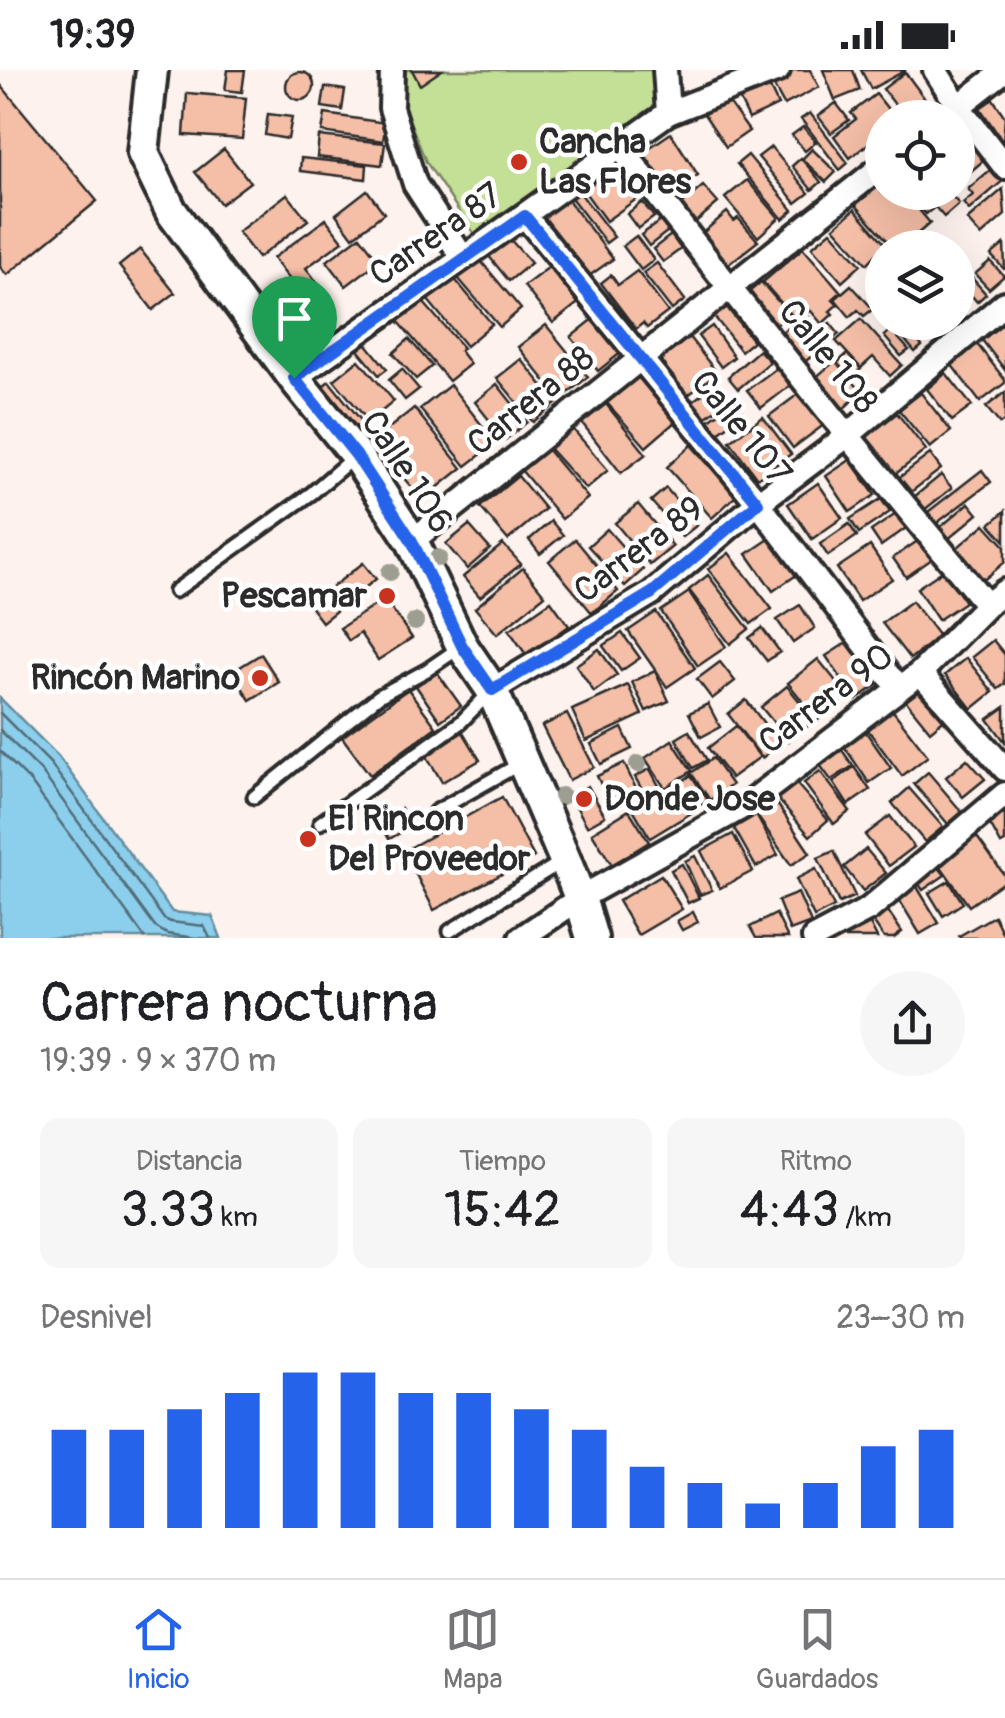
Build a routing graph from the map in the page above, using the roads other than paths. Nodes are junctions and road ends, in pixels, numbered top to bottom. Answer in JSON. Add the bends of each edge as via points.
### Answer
{"nodes":[{"id":1,"x":152,"y":70,"type":"edge"},
{"id":2,"x":392,"y":70,"type":"edge"},
{"id":3,"x":665,"y":70,"type":"edge"},
{"id":4,"x":778,"y":70,"type":"edge"},
{"id":5,"x":935,"y":70,"type":"edge"},
{"id":6,"x":1005,"y":70,"type":"edge"},
{"id":7,"x":946,"y":100,"type":"edge"},
{"id":8,"x":966,"y":100,"type":"edge"},
{"id":9,"x":668,"y":113,"type":"junction"},
{"id":10,"x":975,"y":137,"type":"edge"},
{"id":11,"x":621,"y":148,"type":"junction"},
{"id":12,"x":1005,"y":168,"type":"edge"},
{"id":13,"x":865,"y":180,"type":"edge"},
{"id":14,"x":525,"y":216,"type":"junction"},
{"id":15,"x":463,"y":258,"type":"junction"},
{"id":16,"x":728,"y":289,"type":"junction"},
{"id":17,"x":1005,"y":303,"type":"edge"},
{"id":18,"x":640,"y":359,"type":"junction"},
{"id":19,"x":294,"y":378,"type":"junction"},
{"id":20,"x":847,"y":436,"type":"junction"},
{"id":21,"x":356,"y":455,"type":"junction"},
{"id":22,"x":758,"y":503,"type":"junction"},
{"id":23,"x":412,"y":541,"type":"junction"},
{"id":24,"x":175,"y":592,"type":"dead end"},
{"id":25,"x":996,"y":598,"type":"edge"},
{"id":26,"x":462,"y":646,"type":"junction"},
{"id":27,"x":910,"y":680,"type":"junction"},
{"id":28,"x":492,"y":690,"type":"junction"},
{"id":29,"x":523,"y":762,"type":"junction"},
{"id":30,"x":1005,"y":769,"type":"edge"},
{"id":31,"x":1005,"y":794,"type":"edge"},
{"id":32,"x":254,"y":797,"type":"dead end"},
{"id":33,"x":435,"y":812,"type":"dead end"},
{"id":34,"x":320,"y":822,"type":"dead end"},
{"id":35,"x":565,"y":860,"type":"junction"},
{"id":36,"x":580,"y":898,"type":"junction"},
{"id":37,"x":450,"y":931,"type":"dead end"},
{"id":38,"x":521,"y":938,"type":"edge"},
{"id":39,"x":592,"y":938,"type":"edge"},
{"id":40,"x":814,"y":938,"type":"edge"}],
"edges":[{"from":1,"to":19,"type":"street","name":"Calle 106","via":[[143,152],[171,211]]},
{"from":2,"to":15,"type":"street","via":[[391,108],[415,184]]},
{"from":3,"to":9,"type":"street"},
{"from":4,"to":9,"type":"street","name":"Carrera 87"},
{"from":5,"to":7,"type":"street"},
{"from":6,"to":8,"type":"street"},
{"from":9,"to":11,"type":"street","name":"Carrera 87"},
{"from":10,"to":12,"type":"street"},
{"from":11,"to":14,"type":"street","name":"Carrera 87"},
{"from":11,"to":16,"type":"street","name":"Calle 108"},
{"from":13,"to":16,"type":"street","name":"Carrera 88"},
{"from":14,"to":15,"type":"street","name":"Carrera 87"},
{"from":14,"to":18,"type":"street","name":"Calle 107"},
{"from":15,"to":19,"type":"street","name":"Carrera 87"},
{"from":16,"to":18,"type":"street","name":"Carrera 88"},
{"from":16,"to":20,"type":"street","name":"Calle 108"},
{"from":17,"to":20,"type":"street","name":"Carrera 89"},
{"from":18,"to":22,"type":"street","name":"Calle 107"},
{"from":18,"to":23,"type":"street","name":"Carrera 88"},
{"from":19,"to":21,"type":"street","name":"Calle 106"},
{"from":20,"to":22,"type":"street","name":"Carrera 89"},
{"from":20,"to":25,"type":"street","name":"Calle 108"},
{"from":21,"to":23,"type":"street","name":"Calle 106"},
{"from":21,"to":24,"type":"lane"},
{"from":22,"to":27,"type":"street","name":"Calle 107","via":[[889,676]]},
{"from":22,"to":28,"type":"street","name":"Carrera 89","via":[[652,593]]},
{"from":23,"to":26,"type":"street","name":"Calle 106"},
{"from":25,"to":27,"type":"street","name":"Carrera 90"},
{"from":26,"to":28,"type":"street","name":"Calle 106"},
{"from":26,"to":32,"type":"lane","via":[[379,696]]},
{"from":27,"to":30,"type":"street","name":"Calle 107"},
{"from":27,"to":36,"type":"street","name":"Carrera 90","via":[[748,804]]},
{"from":28,"to":29,"type":"street","name":"Calle 106"},
{"from":28,"to":34,"type":"lane","via":[[461,722]]},
{"from":29,"to":33,"type":"lane"},
{"from":29,"to":35,"type":"street","name":"Calle 106"},
{"from":31,"to":40,"type":"street","via":[[869,910]]},
{"from":35,"to":36,"type":"street","name":"Calle 106"},
{"from":35,"to":37,"type":"lane"},
{"from":36,"to":38,"type":"street","name":"Carrera 90"},
{"from":36,"to":39,"type":"street","name":"Calle 106"}]}
